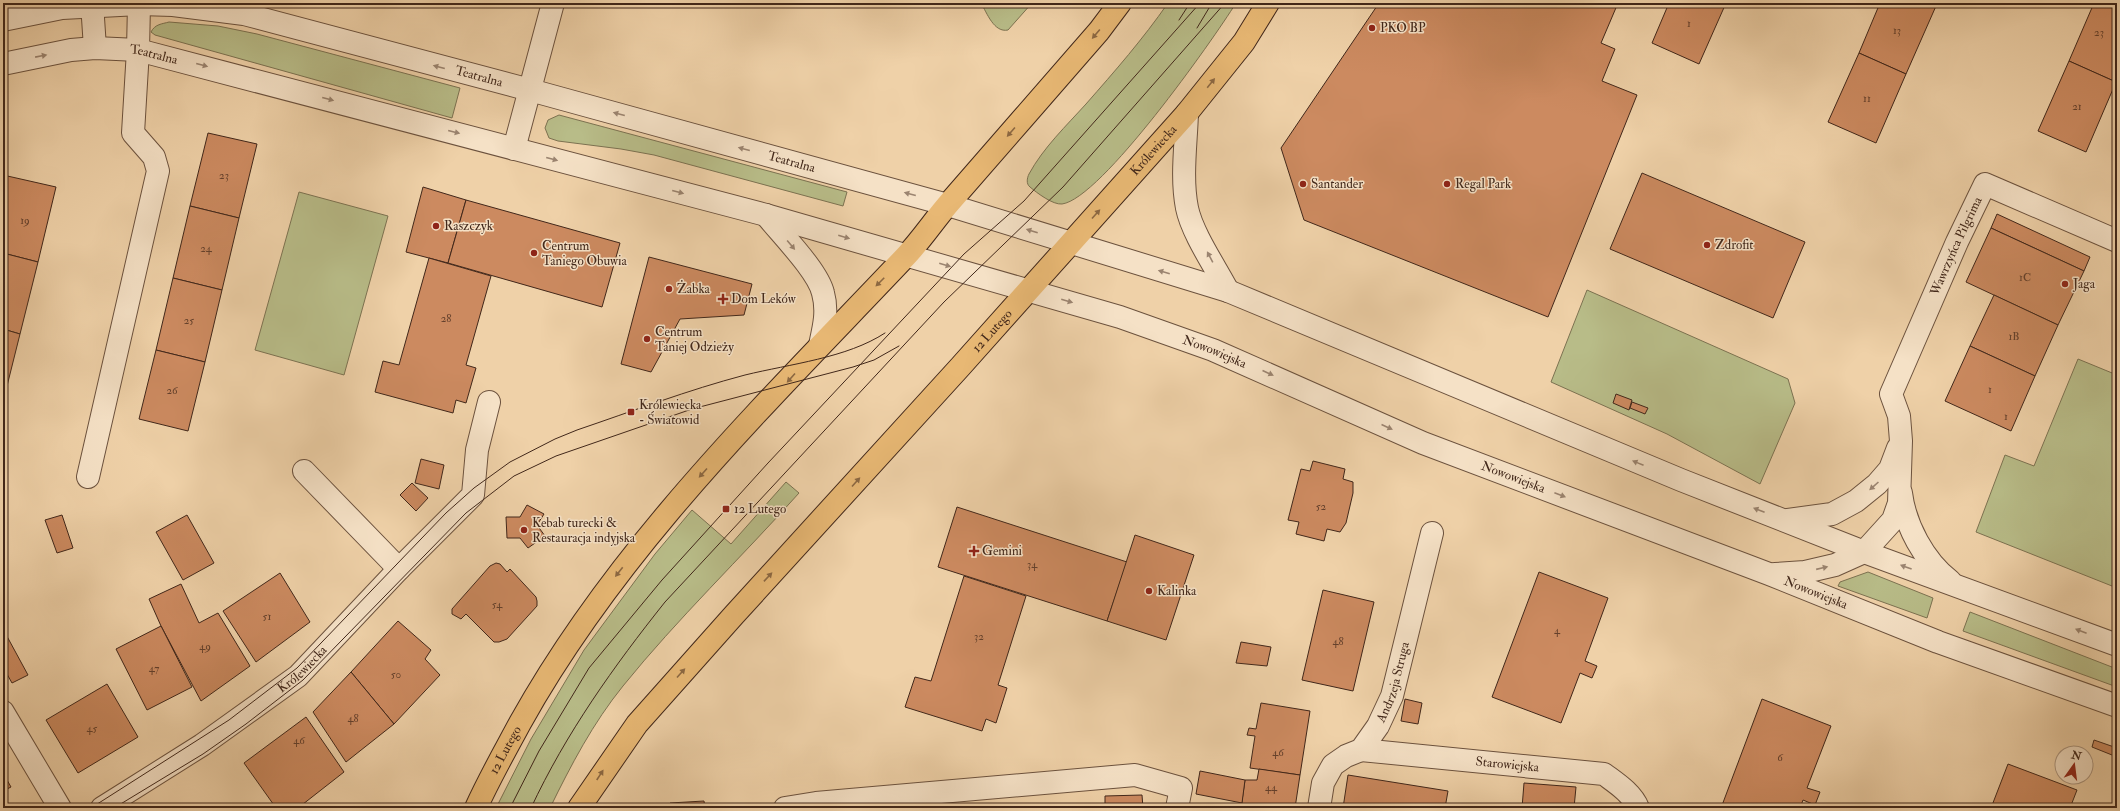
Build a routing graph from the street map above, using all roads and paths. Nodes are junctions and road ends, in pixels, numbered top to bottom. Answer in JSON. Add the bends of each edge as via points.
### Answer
{"nodes":[{"id":1,"x":553,"y":3,"type":"edge"},
{"id":2,"x":1120,"y":3,"type":"edge"},
{"id":3,"x":1268,"y":3,"type":"edge"},
{"id":4,"x":92,"y":4,"type":"edge"},
{"id":5,"x":139,"y":4,"type":"edge"},
{"id":6,"x":3,"y":20,"type":"edge"},
{"id":7,"x":95,"y":48,"type":"junction"},
{"id":8,"x":138,"y":50,"type":"junction"},
{"id":9,"x":3,"y":64,"type":"edge"},
{"id":10,"x":530,"y":90,"type":"junction"},
{"id":11,"x":1187,"y":113,"type":"junction"},
{"id":12,"x":514,"y":149,"type":"junction"},
{"id":13,"x":948,"y":205,"type":"junction"},
{"id":14,"x":766,"y":216,"type":"junction"},
{"id":15,"x":2117,"y":241,"type":"edge"},
{"id":16,"x":1069,"y":243,"type":"junction"},
{"id":17,"x":907,"y":255,"type":"junction"},
{"id":18,"x":1030,"y":290,"type":"junction"},
{"id":19,"x":1228,"y":291,"type":"junction"},
{"id":20,"x":820,"y":345,"type":"junction"},
{"id":21,"x":489,"y":402,"type":"dead end"},
{"id":22,"x":1901,"y":441,"type":"junction"},
{"id":23,"x":304,"y":471,"type":"dead end"},
{"id":24,"x":88,"y":477,"type":"dead end"},
{"id":25,"x":1900,"y":488,"type":"junction"},
{"id":26,"x":1784,"y":520,"type":"junction"},
{"id":27,"x":1432,"y":533,"type":"dead end"},
{"id":28,"x":1864,"y":552,"type":"junction"},
{"id":29,"x":398,"y":568,"type":"junction"},
{"id":30,"x":1770,"y":574,"type":"junction"},
{"id":31,"x":1958,"y":587,"type":"junction"},
{"id":32,"x":2117,"y":645,"type":"edge"},
{"id":33,"x":2117,"y":706,"type":"edge"},
{"id":34,"x":3,"y":712,"type":"edge"},
{"id":35,"x":1361,"y":750,"type":"junction"},
{"id":36,"x":60,"y":808,"type":"edge"},
{"id":37,"x":102,"y":808,"type":"edge"},
{"id":38,"x":476,"y":808,"type":"edge"},
{"id":39,"x":579,"y":808,"type":"edge"},
{"id":40,"x":786,"y":808,"type":"edge"},
{"id":41,"x":1177,"y":808,"type":"edge"},
{"id":42,"x":1319,"y":808,"type":"edge"},
{"id":43,"x":1638,"y":808,"type":"edge"}],
"edges":[{"from":1,"to":10,"type":"street"},
{"from":2,"to":13,"type":"main road","one_way":true,"via":[[1099,31]]},
{"from":11,"to":3,"type":"main road","name":"Królewiecka","one_way":true,"via":[[1244,42]]},
{"from":4,"to":5,"type":"street","name":"Teatralna"},
{"from":4,"to":6,"type":"street","name":"Teatralna"},
{"from":4,"to":7,"type":"street"},
{"from":5,"to":8,"type":"street"},
{"from":10,"to":5,"type":"street","name":"Teatralna","one_way":true,"via":[[244,14],[173,5]]},
{"from":7,"to":8,"type":"street","name":"Teatralna"},
{"from":9,"to":7,"type":"street","name":"Teatralna","one_way":true,"via":[[71,50]]},
{"from":8,"to":12,"type":"street","name":"Teatralna","one_way":true},
{"from":8,"to":24,"type":"street","via":[[133,133],[154,157],[158,171]]},
{"from":10,"to":12,"type":"street"},
{"from":13,"to":10,"type":"street","name":"Teatralna","one_way":true},
{"from":16,"to":11,"type":"main road","name":"Królewiecka","one_way":true},
{"from":19,"to":11,"type":"street","one_way":true,"via":[[1187,210],[1184,187]]},
{"from":12,"to":14,"type":"street","name":"Teatralna","one_way":true},
{"from":16,"to":13,"type":"street","one_way":true},
{"from":13,"to":17,"type":"main road"},
{"from":14,"to":17,"type":"street","name":"Teatralna","one_way":true},
{"from":14,"to":20,"type":"street","one_way":true,"via":[[815,276],[823,291],[825,321]]},
{"from":15,"to":22,"type":"street","name":"Wawrzyńca Pilgrima","via":[[1985,184],[1891,394],[1899,416]]},
{"from":16,"to":18,"type":"main road","name":"Królewiecka"},
{"from":19,"to":16,"type":"street","one_way":true},
{"from":17,"to":18,"type":"street","name":"Nowowiejska","one_way":true},
{"from":17,"to":20,"type":"main road","name":"12 Lutego","one_way":true},
{"from":18,"to":30,"type":"street","name":"Nowowiejska","one_way":true,"via":[[1120,316],[1206,347],[1423,443]]},
{"from":39,"to":18,"type":"main road","name":"12 Lutego","one_way":true,"via":[[637,724],[670,685]]},
{"from":26,"to":19,"type":"street","one_way":true,"via":[[1572,436]]},
{"from":20,"to":38,"type":"main road","name":"12 Lutego","one_way":true,"via":[[676,503],[603,592],[529,707]]},
{"from":21,"to":29,"type":"street","name":"Królewiecka","via":[[477,450],[473,495]]},
{"from":22,"to":25,"type":"street","name":"Wawrzyńca Pilgrima"},
{"from":22,"to":26,"type":"street","name":"Wawrzyńca Pilgrima","one_way":true,"via":[[1890,469],[1877,484],[1856,501],[1832,514]]},
{"from":23,"to":29,"type":"street"},
{"from":25,"to":28,"type":"street","name":"Wawrzyńca Pilgrima","via":[[1899,503],[1893,520]]},
{"from":25,"to":31,"type":"street","name":"Wawrzyńca Pilgrima","via":[[1903,508],[1919,543],[1937,569]]},
{"from":26,"to":28,"type":"street"},
{"from":27,"to":35,"type":"street","name":"Andrzeja Struga","via":[[1392,696],[1378,726]]},
{"from":30,"to":28,"type":"street","name":"Wawrzyńca Pilgrima","one_way":true,"via":[[1805,572],[1835,565]]},
{"from":31,"to":28,"type":"street","one_way":true},
{"from":29,"to":37,"type":"street","name":"Królewiecka","via":[[298,676],[202,745]]},
{"from":30,"to":33,"type":"street","name":"Nowowiejska","via":[[1938,642]]},
{"from":32,"to":31,"type":"street","one_way":true},
{"from":34,"to":36,"type":"street"},
{"from":35,"to":42,"type":"street","via":[[1332,765],[1323,783]]},
{"from":35,"to":43,"type":"street","name":"Starowiejska","via":[[1604,774],[1635,801]]},
{"from":40,"to":41,"type":"street","via":[[816,803],[1135,776],[1181,788]]}]}
